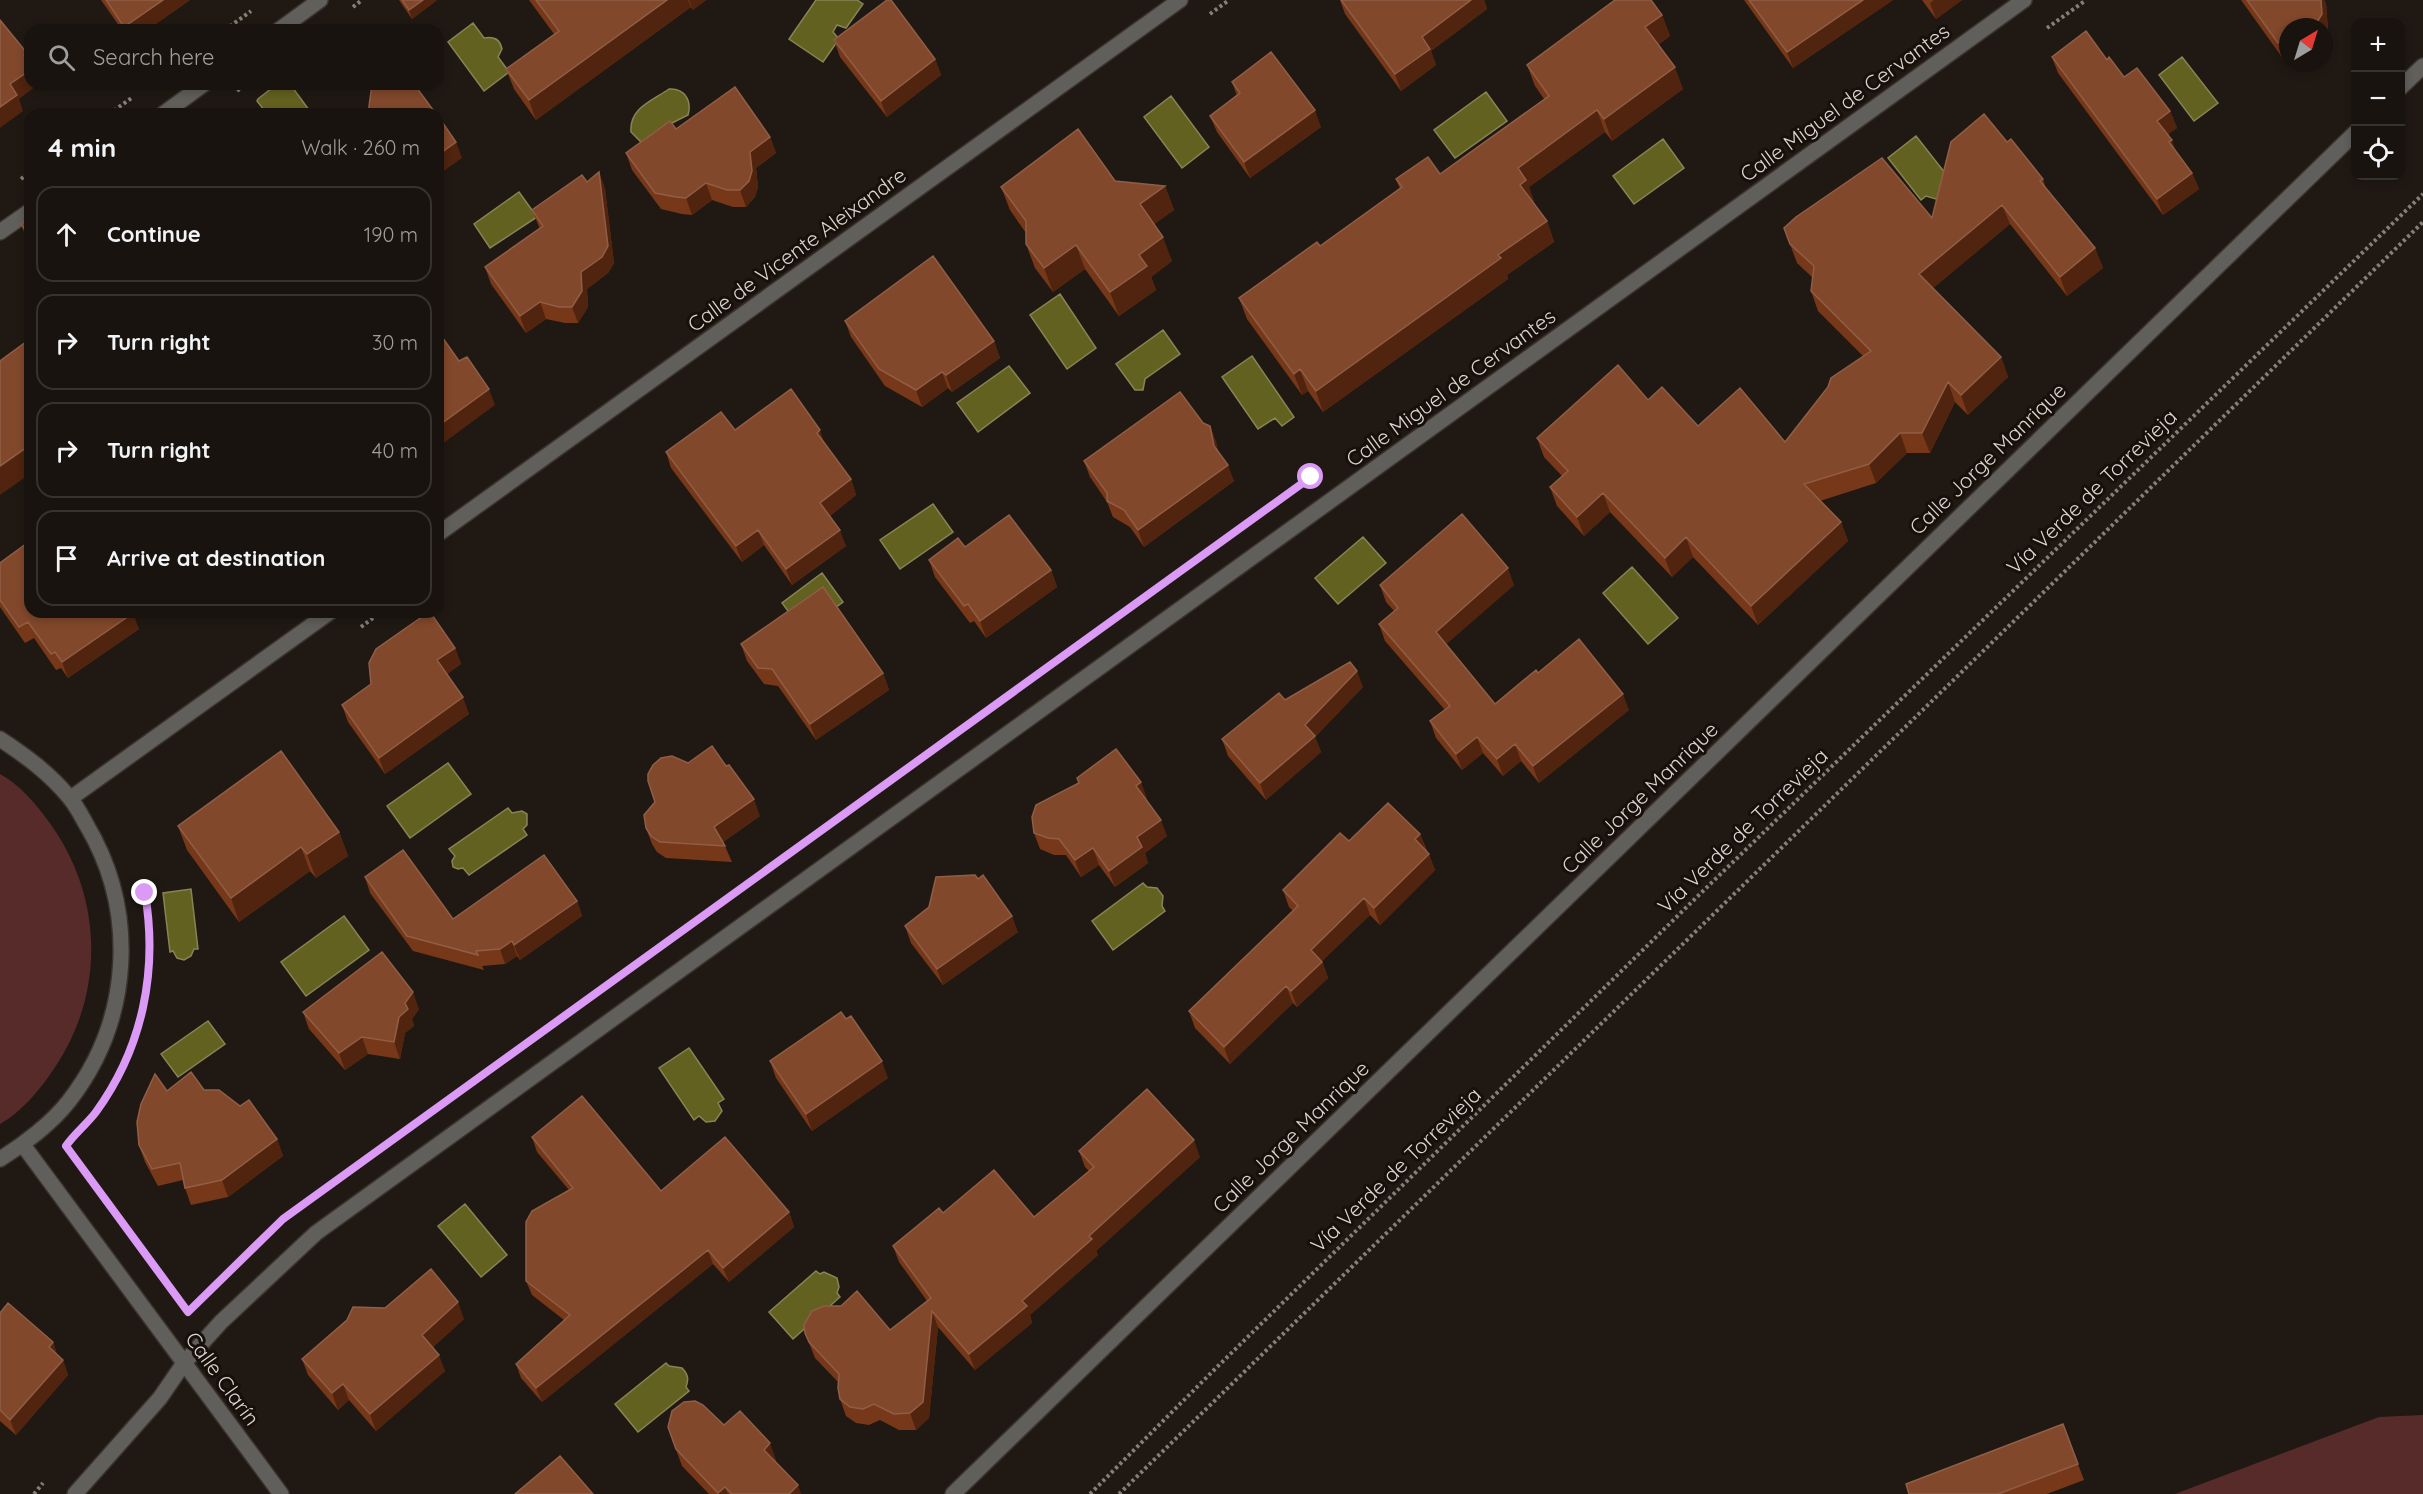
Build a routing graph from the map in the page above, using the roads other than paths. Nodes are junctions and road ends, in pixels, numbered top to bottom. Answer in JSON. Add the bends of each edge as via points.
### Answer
{"nodes":[{"id":1,"x":320,"y":0,"type":"edge"},
{"id":2,"x":1180,"y":0,"type":"edge"},
{"id":3,"x":2024,"y":0,"type":"edge"},
{"id":4,"x":287,"y":24,"type":"edge"},
{"id":5,"x":2423,"y":66,"type":"edge"},
{"id":6,"x":2405,"y":83,"type":"edge"},
{"id":7,"x":196,"y":90,"type":"edge"},
{"id":8,"x":171,"y":108,"type":"edge"},
{"id":9,"x":2351,"y":136,"type":"edge"},
{"id":10,"x":24,"y":215,"type":"edge"},
{"id":11,"x":0,"y":232,"type":"edge"},
{"id":12,"x":444,"y":530,"type":"edge"},
{"id":13,"x":322,"y":618,"type":"edge"},
{"id":14,"x":0,"y":739,"type":"edge"},
{"id":15,"x":71,"y":798,"type":"junction"},
{"id":16,"x":23,"y":1145,"type":"junction"},
{"id":17,"x":0,"y":1160,"type":"edge"},
{"id":18,"x":184,"y":1363,"type":"junction"},
{"id":19,"x":75,"y":1494,"type":"edge"},
{"id":20,"x":281,"y":1494,"type":"edge"},
{"id":21,"x":953,"y":1494,"type":"edge"}],
"edges":[{"from":1,"to":4,"type":"street"},
{"from":2,"to":12,"type":"street","name":"Calle de Vicente Aleixandre"},
{"from":3,"to":18,"type":"street","name":"Calle Miguel de Cervantes","via":[[316,1233],[221,1322]]},
{"from":5,"to":6,"type":"street"},
{"from":7,"to":8,"type":"street"},
{"from":9,"to":21,"type":"street","name":"Calle Jorge Manrique"},
{"from":10,"to":11,"type":"street"},
{"from":13,"to":15,"type":"street"},
{"from":14,"to":15,"type":"street","via":[[36,763]]},
{"from":15,"to":16,"type":"street","via":[[101,848],[118,900],[122,953],[116,1006],[98,1057],[69,1102]]},
{"from":16,"to":17,"type":"street"},
{"from":16,"to":18,"type":"street","name":"Calle Clarín"},
{"from":18,"to":19,"type":"street","name":"Calle Miguel de Cervantes","via":[[160,1398]]},
{"from":18,"to":20,"type":"street","name":"Calle Clarín"}]}
